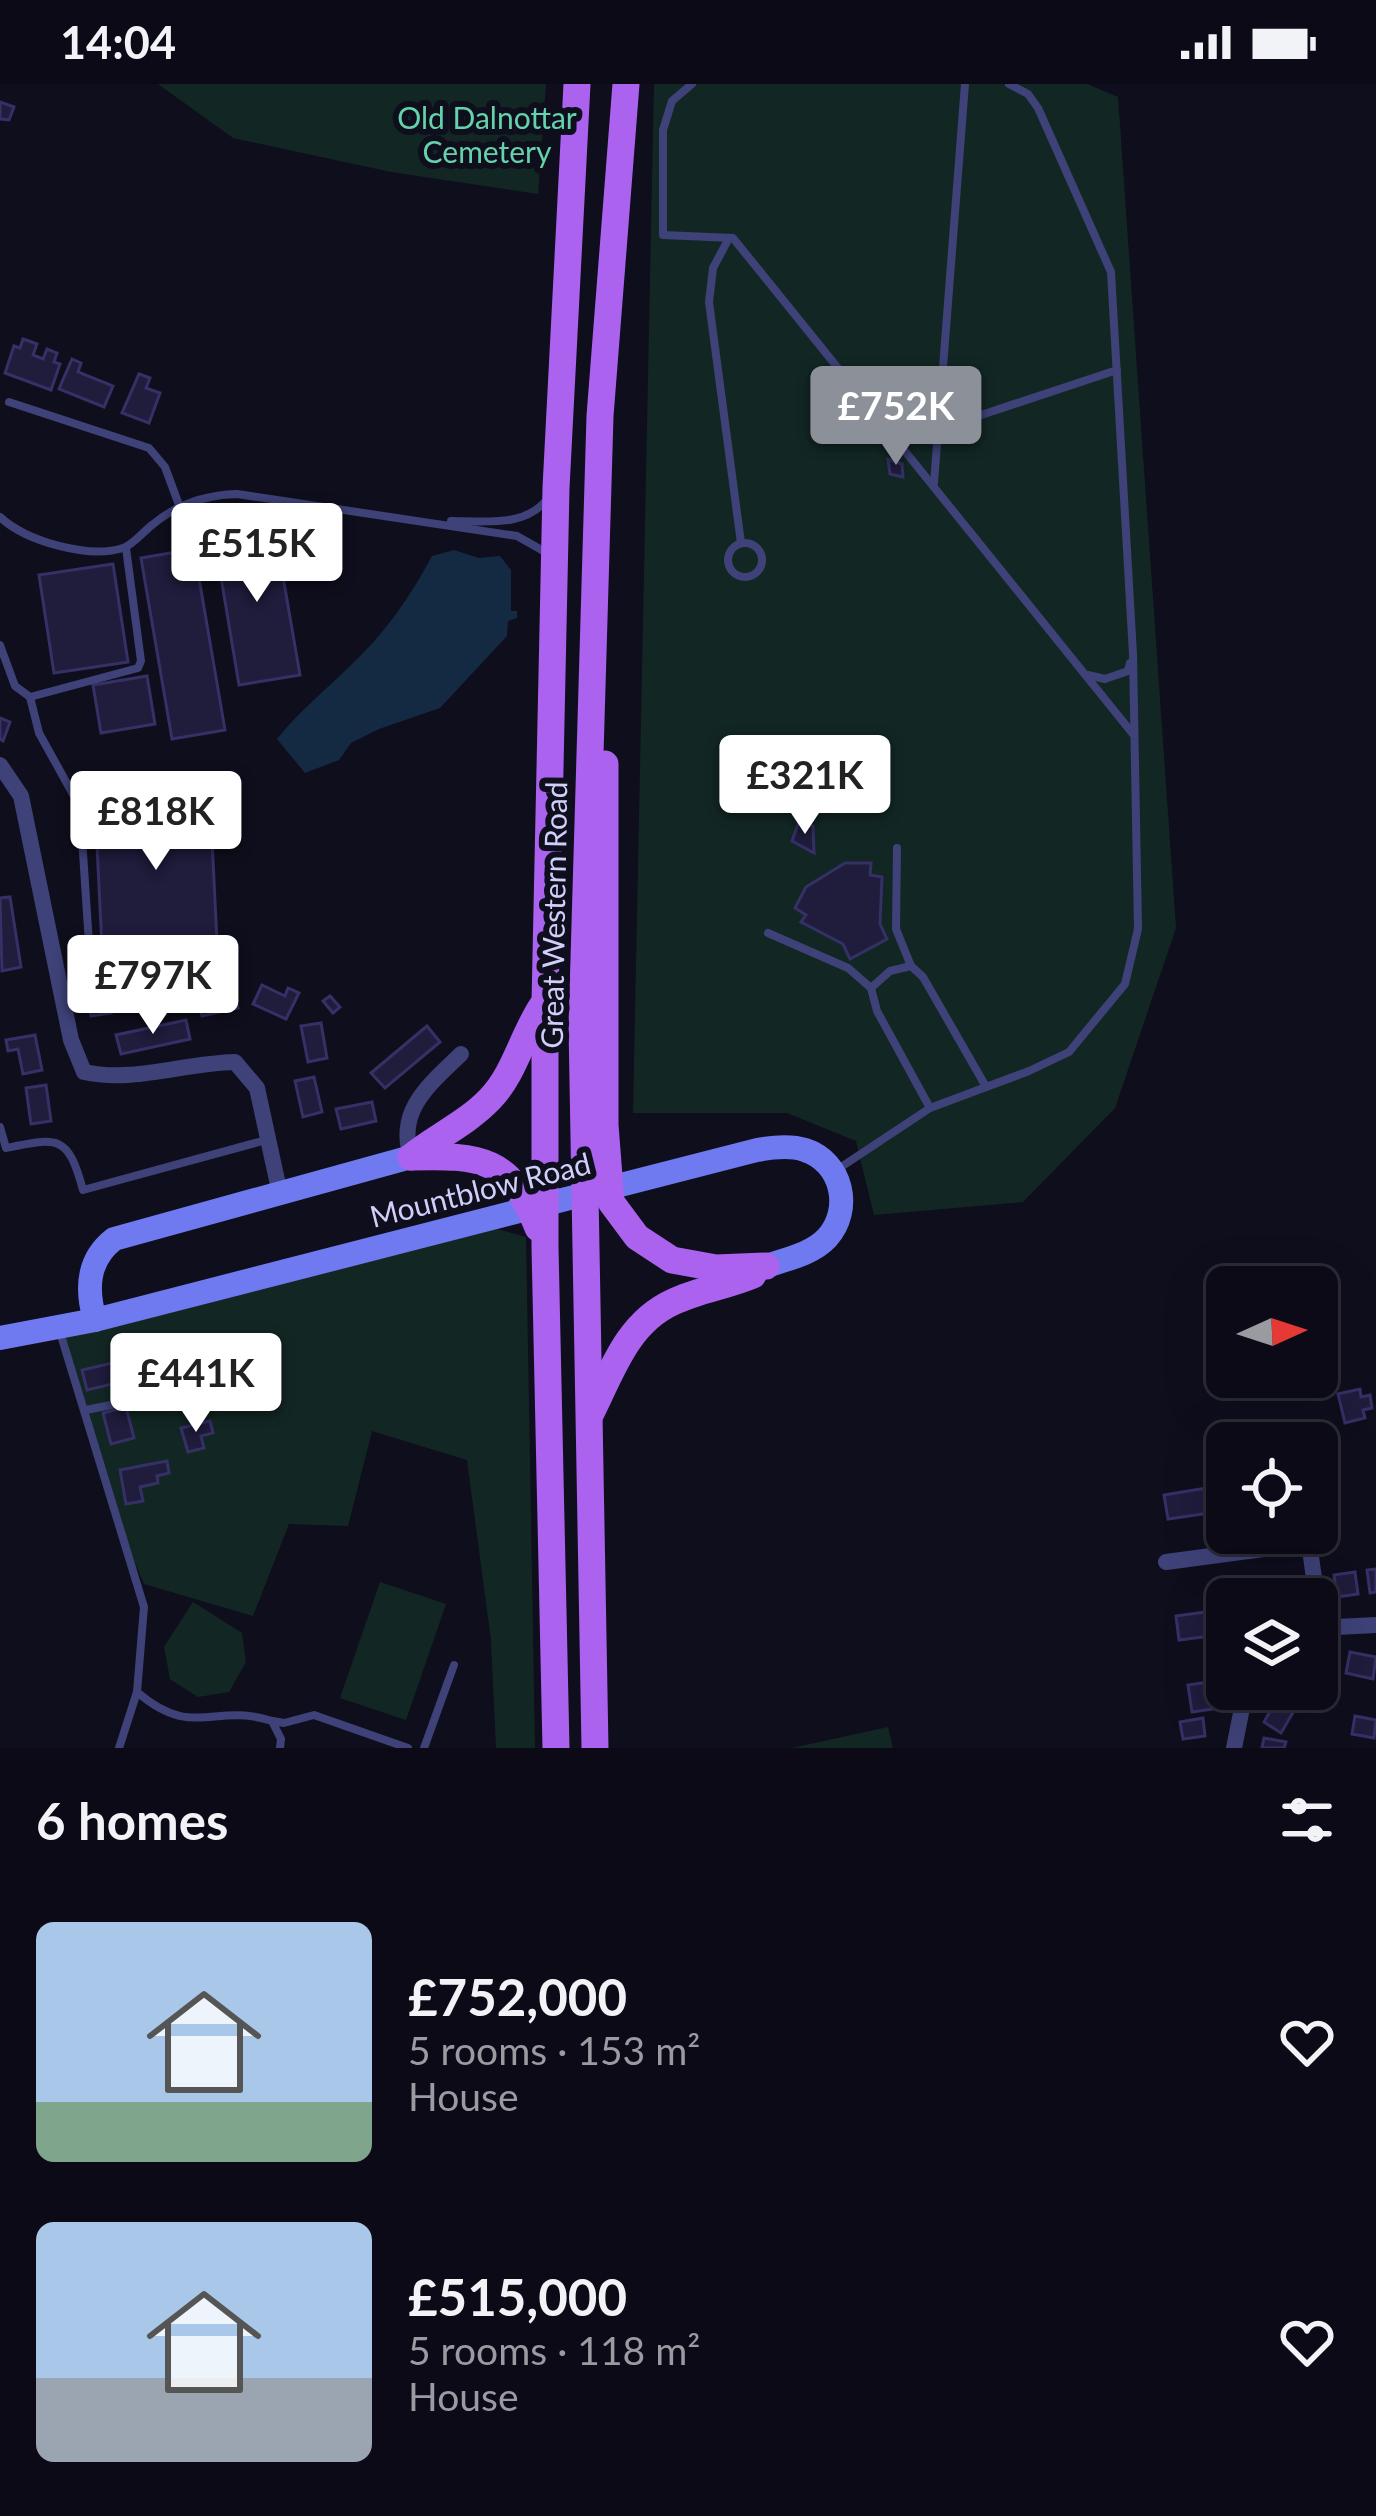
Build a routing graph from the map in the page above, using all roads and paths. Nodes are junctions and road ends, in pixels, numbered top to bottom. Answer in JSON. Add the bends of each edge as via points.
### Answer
{"nodes":[{"id":1,"x":577,"y":84,"type":"edge"},
{"id":2,"x":626,"y":84,"type":"edge"},
{"id":3,"x":692,"y":84,"type":"edge"},
{"id":4,"x":965,"y":84,"type":"edge"},
{"id":5,"x":1009,"y":84,"type":"edge"},
{"id":6,"x":729,"y":238,"type":"junction"},
{"id":7,"x":1117,"y":370,"type":"junction"},
{"id":8,"x":9,"y":402,"type":"dead end"},
{"id":9,"x":938,"y":428,"type":"junction"},
{"id":10,"x":894,"y":436,"type":"junction"},
{"id":11,"x":934,"y":484,"type":"junction"},
{"id":12,"x":556,"y":488,"type":"junction"},
{"id":13,"x":179,"y":506,"type":"junction"},
{"id":14,"x":0,"y":517,"type":"edge"},
{"id":15,"x":425,"y":521,"type":"junction"},
{"id":16,"x":741,"y":543,"type":"junction"},
{"id":17,"x":126,"y":548,"type":"junction"},
{"id":18,"x":555,"y":564,"type":"junction"},
{"id":19,"x":0,"y":645,"type":"edge"},
{"id":20,"x":1133,"y":654,"type":"junction"},
{"id":21,"x":1086,"y":675,"type":"junction"},
{"id":22,"x":592,"y":692,"type":"junction"},
{"id":23,"x":30,"y":697,"type":"junction"},
{"id":24,"x":1135,"y":736,"type":"junction"},
{"id":25,"x":0,"y":764,"type":"edge"},
{"id":26,"x":897,"y":848,"type":"dead end"},
{"id":27,"x":768,"y":933,"type":"dead end"},
{"id":28,"x":89,"y":944,"type":"dead end"},
{"id":29,"x":910,"y":966,"type":"junction"},
{"id":30,"x":871,"y":988,"type":"junction"},
{"id":31,"x":544,"y":1002,"type":"junction"},
{"id":32,"x":461,"y":1054,"type":"dead end"},
{"id":33,"x":985,"y":1085,"type":"junction"},
{"id":34,"x":930,"y":1108,"type":"junction"},
{"id":35,"x":0,"y":1127,"type":"edge"},
{"id":36,"x":267,"y":1139,"type":"junction"},
{"id":37,"x":411,"y":1157,"type":"junction"},
{"id":38,"x":834,"y":1172,"type":"junction"},
{"id":39,"x":280,"y":1194,"type":"junction"},
{"id":40,"x":545,"y":1247,"type":"junction"},
{"id":41,"x":766,"y":1266,"type":"junction"},
{"id":42,"x":95,"y":1320,"type":"junction"},
{"id":43,"x":58,"y":1328,"type":"junction"},
{"id":44,"x":0,"y":1338,"type":"edge"},
{"id":45,"x":190,"y":1389,"type":"dead end"},
{"id":46,"x":86,"y":1411,"type":"junction"},
{"id":47,"x":588,"y":1419,"type":"junction"},
{"id":48,"x":1166,"y":1562,"type":"dead end"},
{"id":49,"x":1314,"y":1578,"type":"edge"},
{"id":50,"x":1376,"y":1624,"type":"edge"},
{"id":51,"x":1338,"y":1626,"type":"edge"},
{"id":52,"x":454,"y":1665,"type":"dead end"},
{"id":53,"x":137,"y":1691,"type":"junction"},
{"id":54,"x":1241,"y":1710,"type":"edge"},
{"id":55,"x":272,"y":1721,"type":"junction"},
{"id":56,"x":119,"y":1748,"type":"edge"},
{"id":57,"x":280,"y":1748,"type":"edge"},
{"id":58,"x":408,"y":1748,"type":"edge"},
{"id":59,"x":424,"y":1748,"type":"edge"},
{"id":60,"x":556,"y":1748,"type":"edge"},
{"id":61,"x":595,"y":1748,"type":"edge"},
{"id":62,"x":1234,"y":1748,"type":"edge"}],
"edges":[{"from":1,"to":12,"type":"main road","name":"Great Western Road"},
{"from":2,"to":22,"type":"main road","name":"Great Western Road","via":[[600,416]]},
{"from":3,"to":6,"type":"lane","via":[[672,101],[663,130],[663,235]]},
{"from":4,"to":9,"type":"lane"},
{"from":5,"to":7,"type":"lane","via":[[1038,109],[1106,253]]},
{"from":6,"to":10,"type":"lane"},
{"from":6,"to":16,"type":"lane","via":[[713,268],[709,302]]},
{"from":7,"to":9,"type":"lane"},
{"from":7,"to":20,"type":"lane"},
{"from":8,"to":13,"type":"lane","via":[[149,448]]},
{"from":9,"to":10,"type":"lane"},
{"from":9,"to":11,"type":"lane"},
{"from":10,"to":11,"type":"lane"},
{"from":11,"to":21,"type":"lane"},
{"from":12,"to":15,"type":"lane","via":[[524,518]]},
{"from":12,"to":18,"type":"main road","name":"Great Western Road"},
{"from":13,"to":15,"type":"lane","via":[[237,494]]},
{"from":13,"to":17,"type":"lane"},
{"from":14,"to":17,"type":"lane","via":[[41,541]]},
{"from":15,"to":18,"type":"lane","via":[[518,536]]},
{"from":16,"to":16,"type":"lane","via":[[728,565],[746,578],[762,558],[753,544]]},
{"from":17,"to":23,"type":"lane","via":[[138,668]]},
{"from":18,"to":31,"type":"main road","name":"Great Western Road"},
{"from":19,"to":23,"type":"lane","via":[[15,686]]},
{"from":20,"to":21,"type":"lane","via":[[1118,677]]},
{"from":20,"to":24,"type":"lane"},
{"from":21,"to":24,"type":"lane"},
{"from":22,"to":41,"type":"main road","via":[[608,777],[610,1202],[637,1238],[672,1260]]},
{"from":22,"to":47,"type":"main road","name":"Great Western Road","via":[[582,1026]]},
{"from":23,"to":28,"type":"lane","via":[[39,733],[80,807]]},
{"from":24,"to":33,"type":"lane","via":[[1138,929],[1125,984],[1070,1052]]},
{"from":25,"to":36,"type":"street","via":[[21,796],[84,1072],[112,1078],[236,1063],[257,1088]]},
{"from":26,"to":29,"type":"lane","via":[[896,929]]},
{"from":27,"to":30,"type":"lane","via":[[848,968]]},
{"from":29,"to":30,"type":"lane","via":[[890,970]]},
{"from":29,"to":33,"type":"lane"},
{"from":30,"to":34,"type":"lane"},
{"from":31,"to":37,"type":"main road","via":[[493,1097]]},
{"from":31,"to":40,"type":"main road","name":"Great Western Road"},
{"from":32,"to":37,"type":"street","name":"Mountblow Road","via":[[414,1100]]},
{"from":33,"to":34,"type":"lane"},
{"from":34,"to":38,"type":"lane"},
{"from":35,"to":36,"type":"lane","via":[[6,1148],[51,1139],[66,1145],[83,1190]]},
{"from":36,"to":39,"type":"street"},
{"from":37,"to":39,"type":"street"},
{"from":37,"to":40,"type":"main road","via":[[469,1157],[496,1166],[527,1199]]},
{"from":38,"to":41,"type":"street","via":[[841,1210],[827,1238]]},
{"from":38,"to":42,"type":"street","name":"Mountblow Road","via":[[803,1149],[773,1148]]},
{"from":39,"to":42,"type":"street","via":[[114,1239],[88,1280]]},
{"from":40,"to":60,"type":"main road","name":"Great Western Road"},
{"from":41,"to":47,"type":"main road","via":[[655,1312],[619,1354]]},
{"from":42,"to":43,"type":"street","name":"Mountblow Road"},
{"from":43,"to":44,"type":"street","name":"Mountblow Road"},
{"from":43,"to":46,"type":"lane"},
{"from":45,"to":46,"type":"lane"},
{"from":46,"to":53,"type":"lane","via":[[145,1607]]},
{"from":47,"to":61,"type":"main road","name":"Great Western Road"},
{"from":48,"to":49,"type":"street","via":[[1310,1543]]},
{"from":50,"to":51,"type":"street"},
{"from":52,"to":59,"type":"lane"},
{"from":53,"to":55,"type":"lane","via":[[159,1711],[191,1720],[247,1713]]},
{"from":53,"to":56,"type":"lane"},
{"from":54,"to":62,"type":"street"},
{"from":55,"to":57,"type":"lane"},
{"from":55,"to":58,"type":"lane","via":[[318,1716]]}]}
